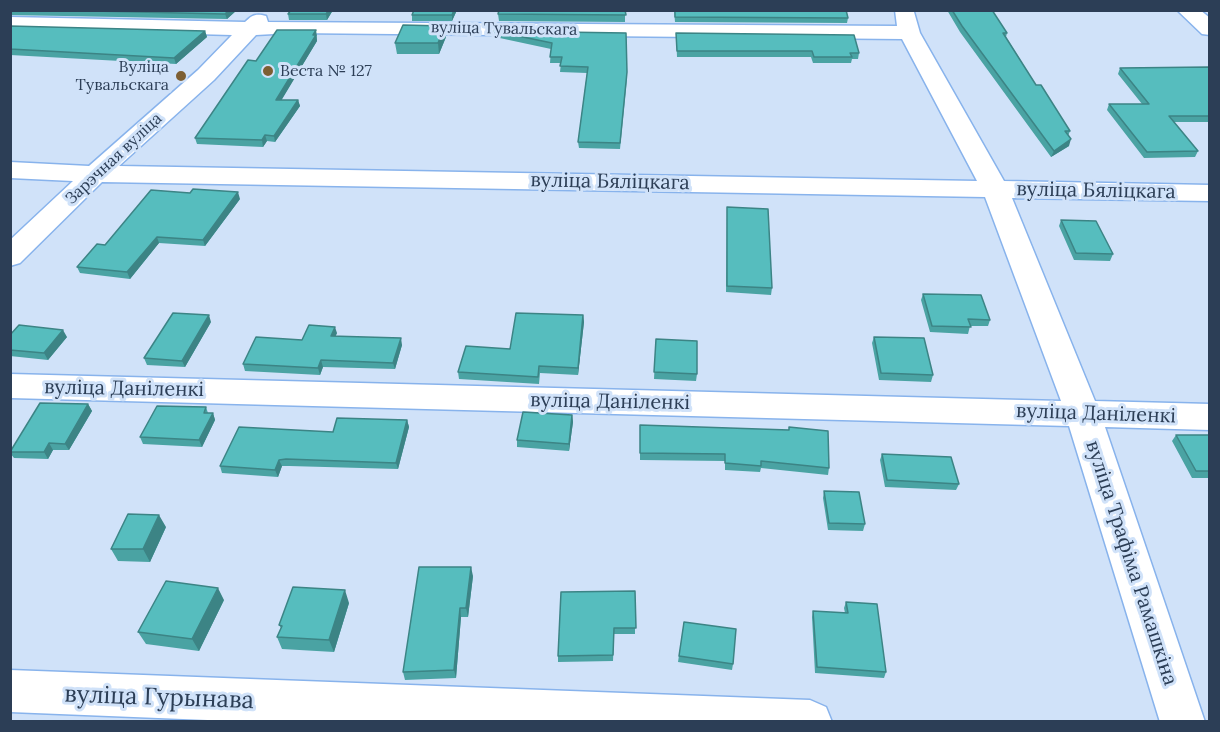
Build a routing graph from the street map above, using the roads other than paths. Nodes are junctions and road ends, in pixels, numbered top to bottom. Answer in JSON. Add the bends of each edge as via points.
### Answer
{"nodes":[{"id":1,"x":269,"y":10,"type":"edge"},
{"id":2,"x":1187,"y":10,"type":"edge"},
{"id":3,"x":106,"y":17,"type":"edge"},
{"id":4,"x":906,"y":22,"type":"edge"},
{"id":5,"x":10,"y":23,"type":"edge"},
{"id":6,"x":250,"y":29,"type":"junction"},
{"id":7,"x":1209,"y":29,"type":"edge"},
{"id":8,"x":10,"y":170,"type":"edge"},
{"id":9,"x":95,"y":174,"type":"junction"},
{"id":10,"x":995,"y":189,"type":"junction"},
{"id":11,"x":1209,"y":193,"type":"edge"},
{"id":12,"x":10,"y":257,"type":"edge"},
{"id":13,"x":10,"y":386,"type":"edge"},
{"id":14,"x":1083,"y":414,"type":"junction"},
{"id":15,"x":1209,"y":417,"type":"edge"},
{"id":16,"x":10,"y":691,"type":"edge"},
{"id":17,"x":810,"y":722,"type":"edge"},
{"id":18,"x":1183,"y":722,"type":"edge"}],
"edges":[{"from":1,"to":6,"type":"street","name":"Зарэчная вуліца"},
{"from":2,"to":7,"type":"street"},
{"from":3,"to":5,"type":"street","name":"вуліца Тувальскага"},
{"from":3,"to":6,"type":"street","name":"вуліца Тувальскага"},
{"from":4,"to":6,"type":"street","name":"вуліца Тувальскага"},
{"from":4,"to":10,"type":"street","name":"вуліца Трафіма Рамашкіна"},
{"from":6,"to":9,"type":"street","name":"Зарэчная вуліца","via":[[206,75]]},
{"from":8,"to":9,"type":"street","name":"вуліца Бяліцкага"},
{"from":9,"to":10,"type":"street","name":"вуліца Бяліцкага"},
{"from":9,"to":12,"type":"street","name":"Зарэчная вуліца"},
{"from":10,"to":11,"type":"street","name":"вуліца Бяліцкага"},
{"from":10,"to":14,"type":"street","name":"вуліца Трафіма Рамашкіна"},
{"from":13,"to":14,"type":"street","name":"вуліца Даніленкі"},
{"from":14,"to":15,"type":"street","name":"вуліца Даніленкі"},
{"from":14,"to":18,"type":"street","name":"вуліца Трафіма Рамашкіна"},
{"from":16,"to":17,"type":"street","name":"вуліца Гурынава"}]}
